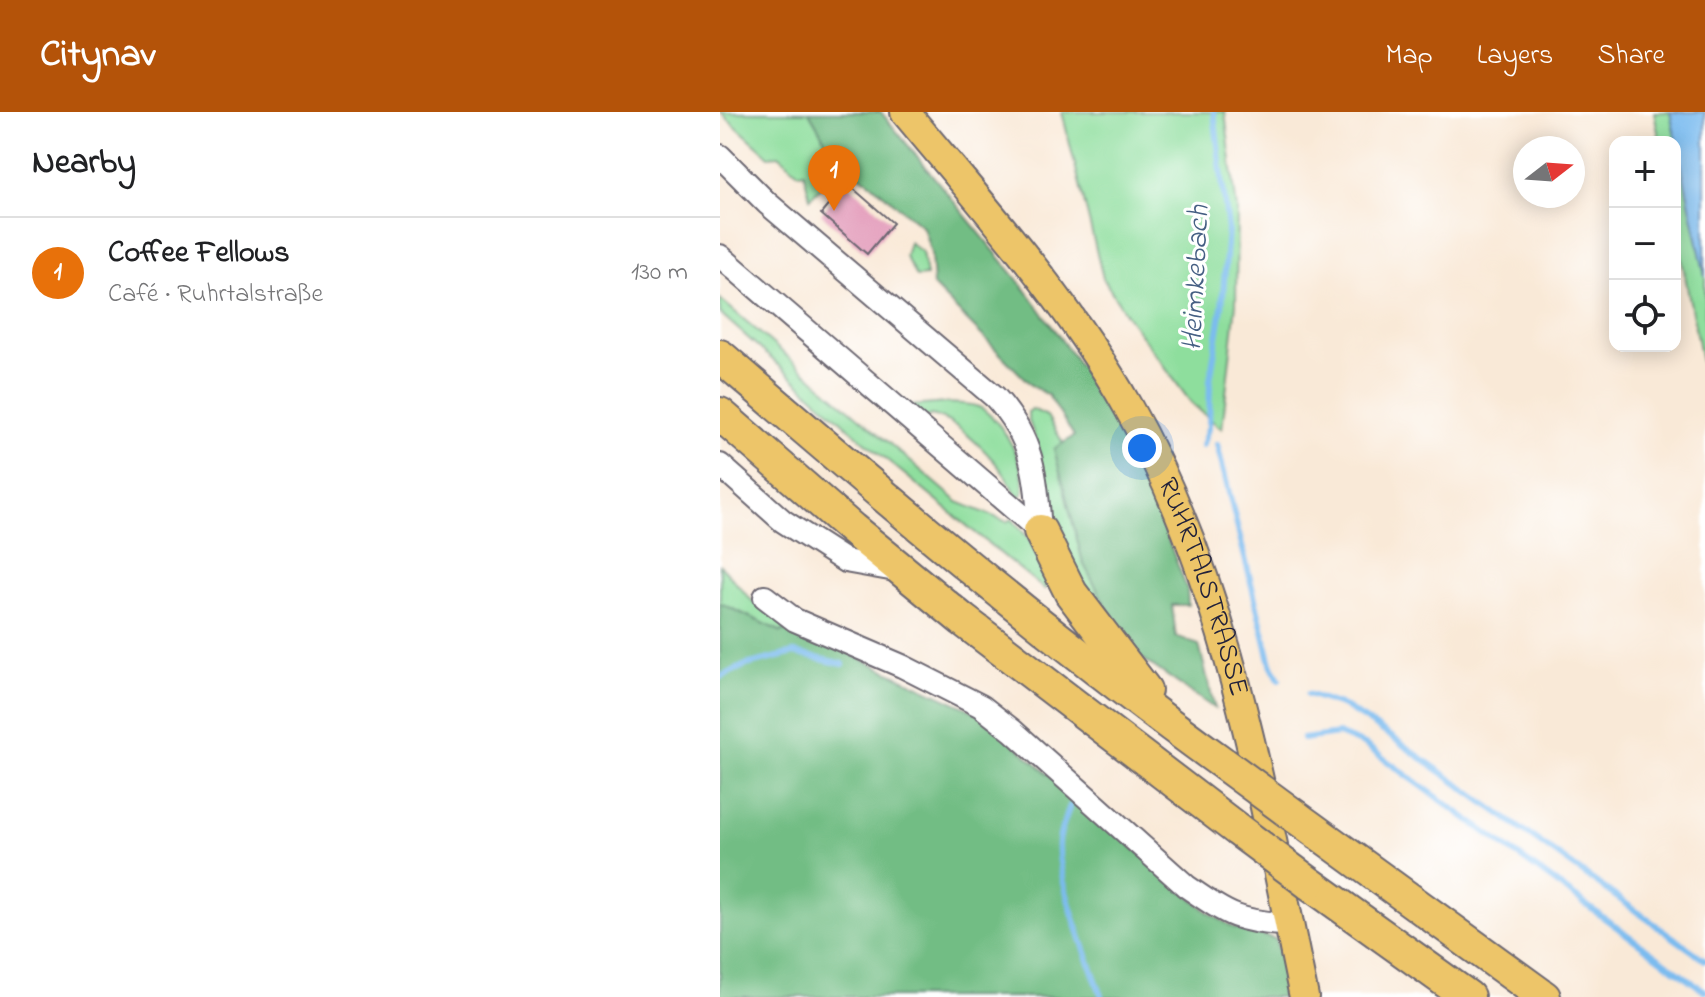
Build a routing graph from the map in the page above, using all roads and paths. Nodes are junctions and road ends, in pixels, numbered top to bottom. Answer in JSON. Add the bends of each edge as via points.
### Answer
{"nodes":[{"id":1,"x":905,"y":112,"type":"edge"},
{"id":2,"x":720,"y":156,"type":"edge"},
{"id":3,"x":720,"y":256,"type":"edge"},
{"id":4,"x":720,"y":356,"type":"edge"},
{"id":5,"x":720,"y":414,"type":"edge"},
{"id":6,"x":720,"y":465,"type":"edge"},
{"id":7,"x":1040,"y":531,"type":"junction"},
{"id":8,"x":903,"y":572,"type":"junction"},
{"id":9,"x":765,"y":597,"type":"dead end"},
{"id":10,"x":1174,"y":728,"type":"junction"},
{"id":11,"x":1288,"y":924,"type":"junction"},
{"id":12,"x":1304,"y":997,"type":"edge"},
{"id":13,"x":1468,"y":997,"type":"edge"},
{"id":14,"x":1544,"y":997,"type":"edge"}],
"edges":[{"from":1,"to":11,"type":"main road","name":"RUHRTALSTRASSE","via":[[1069,316],[1152,452],[1201,569],[1226,649]]},
{"from":2,"to":7,"type":"lane","via":[[1009,413],[1033,464]]},
{"from":3,"to":7,"type":"lane"},
{"from":4,"to":10,"type":"highway","via":[[873,488]]},
{"from":5,"to":8,"type":"highway"},
{"from":6,"to":8,"type":"lane","via":[[783,521],[845,561]]},
{"from":7,"to":10,"type":"highway","via":[[1071,593]]},
{"from":8,"to":13,"type":"highway","bridge":true,"via":[[1238,830]]},
{"from":9,"to":11,"type":"lane","via":[[795,620],[981,706],[1215,906],[1240,920]]},
{"from":10,"to":14,"type":"highway","bridge":true},
{"from":11,"to":12,"type":"main road","name":"RUHRTALSTRASSE"}]}
